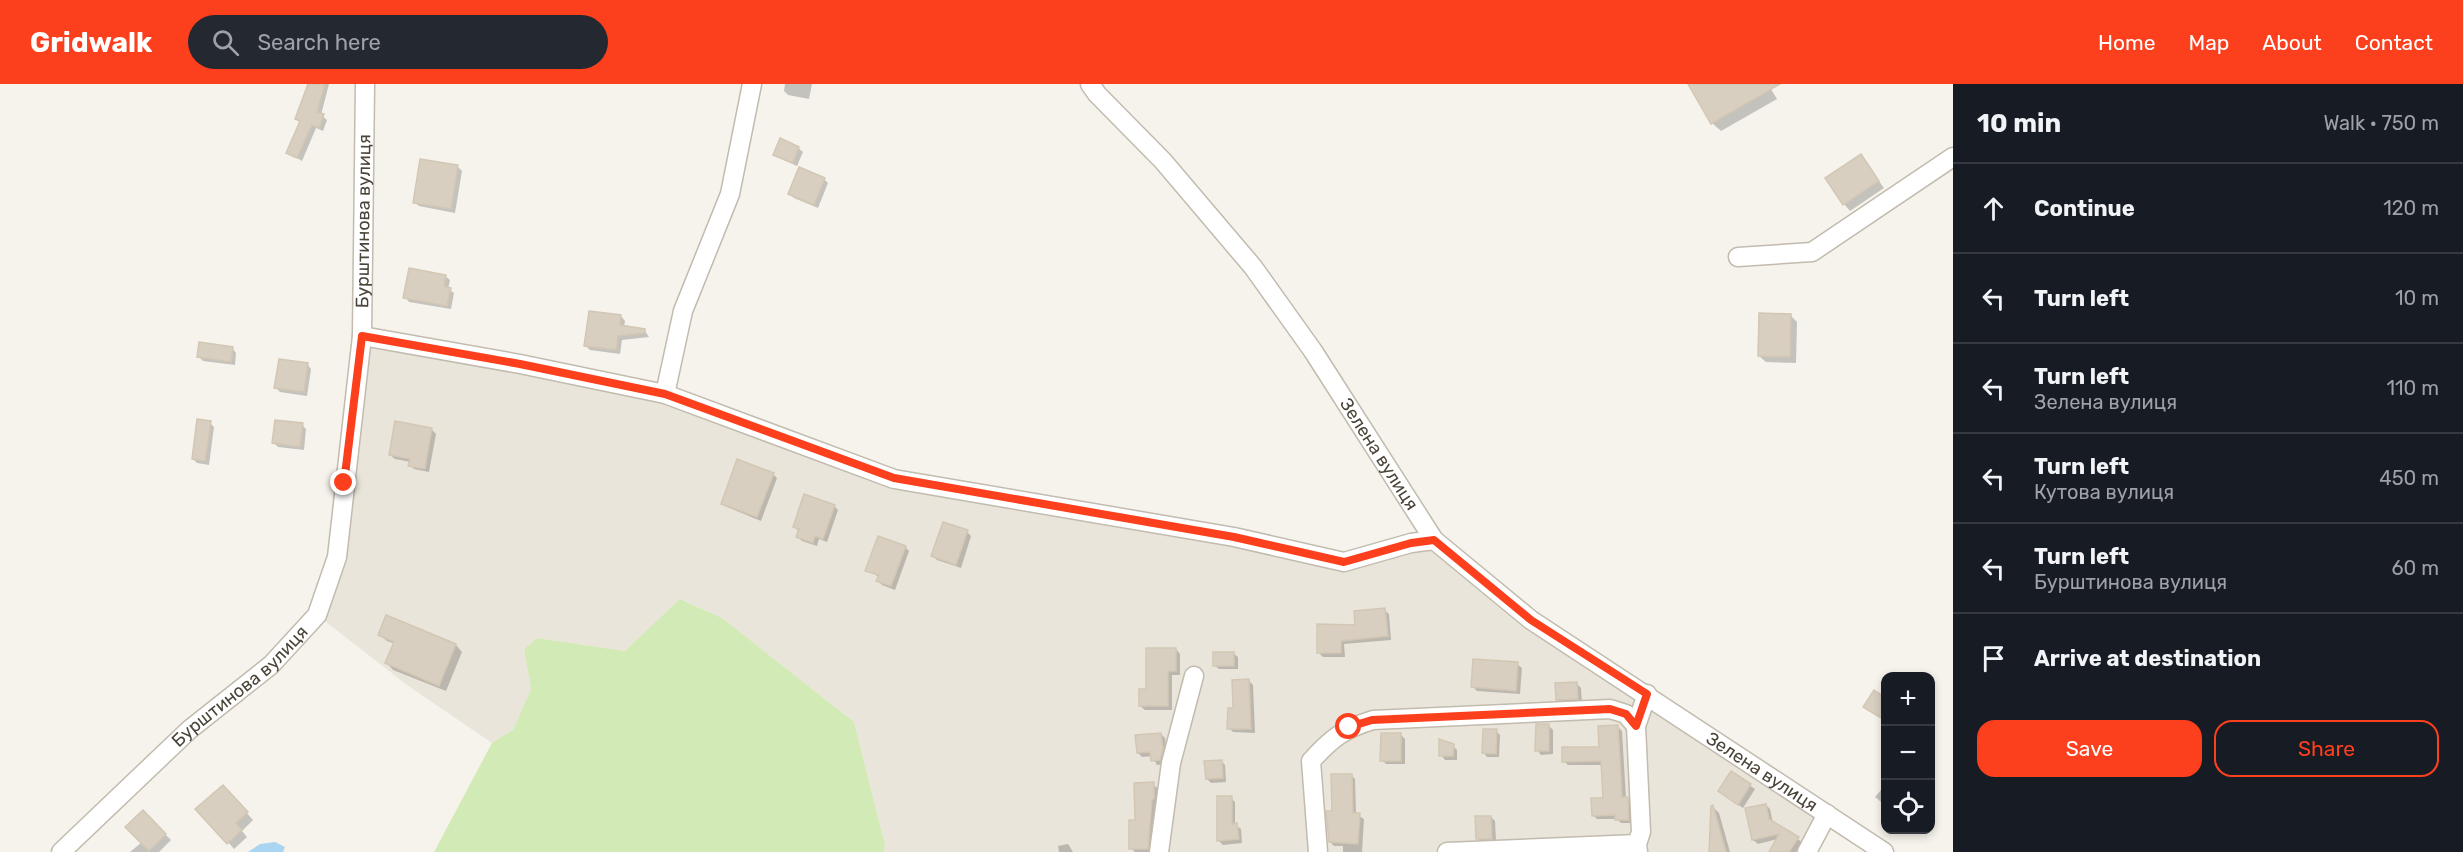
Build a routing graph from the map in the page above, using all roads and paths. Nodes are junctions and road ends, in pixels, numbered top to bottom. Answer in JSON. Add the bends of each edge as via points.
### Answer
{"nodes":[{"id":1,"x":365,"y":84,"type":"edge"},
{"id":2,"x":752,"y":84,"type":"edge"},
{"id":3,"x":1090,"y":84,"type":"edge"},
{"id":4,"x":1953,"y":157,"type":"edge"},
{"id":5,"x":1738,"y":257,"type":"dead end"},
{"id":6,"x":362,"y":336,"type":"junction"},
{"id":7,"x":665,"y":394,"type":"junction"},
{"id":8,"x":1434,"y":540,"type":"junction"},
{"id":9,"x":1194,"y":676,"type":"dead end"},
{"id":10,"x":1647,"y":694,"type":"junction"},
{"id":11,"x":1636,"y":726,"type":"junction"},
{"id":12,"x":1827,"y":814,"type":"junction"},
{"id":13,"x":1637,"y":848,"type":"edge"},
{"id":14,"x":61,"y":852,"type":"edge"},
{"id":15,"x":1159,"y":852,"type":"edge"},
{"id":16,"x":1318,"y":852,"type":"edge"},
{"id":17,"x":1447,"y":852,"type":"edge"},
{"id":18,"x":1807,"y":852,"type":"edge"},
{"id":19,"x":1884,"y":852,"type":"edge"}],
"edges":[{"from":1,"to":6,"type":"street","name":"Бурштинова вулиця"},
{"from":2,"to":7,"type":"street","via":[[730,194],[683,311]]},
{"from":3,"to":8,"type":"street","name":"Зелена вулиця","via":[[1163,161],[1253,267],[1313,351]]},
{"from":4,"to":5,"type":"street","via":[[1812,252]]},
{"from":6,"to":7,"type":"street"},
{"from":6,"to":14,"type":"street","name":"Бурштинова вулиця","via":[[337,556],[317,615],[271,665],[189,730]]},
{"from":7,"to":8,"type":"street","via":[[894,478],[1234,537],[1344,562]]},
{"from":8,"to":10,"type":"street","name":"Зелена вулиця","via":[[1531,620]]},
{"from":9,"to":15,"type":"street","via":[[1171,763]]},
{"from":10,"to":11,"type":"street"},
{"from":10,"to":12,"type":"street","name":"Зелена вулиця"},
{"from":11,"to":13,"type":"street","via":[[1641,832]]},
{"from":11,"to":16,"type":"street","via":[[1626,714],[1610,709],[1372,720],[1349,727],[1311,761]]},
{"from":12,"to":18,"type":"street"},
{"from":12,"to":19,"type":"street","name":"Зелена вулиця"},
{"from":13,"to":17,"type":"street"}]}
